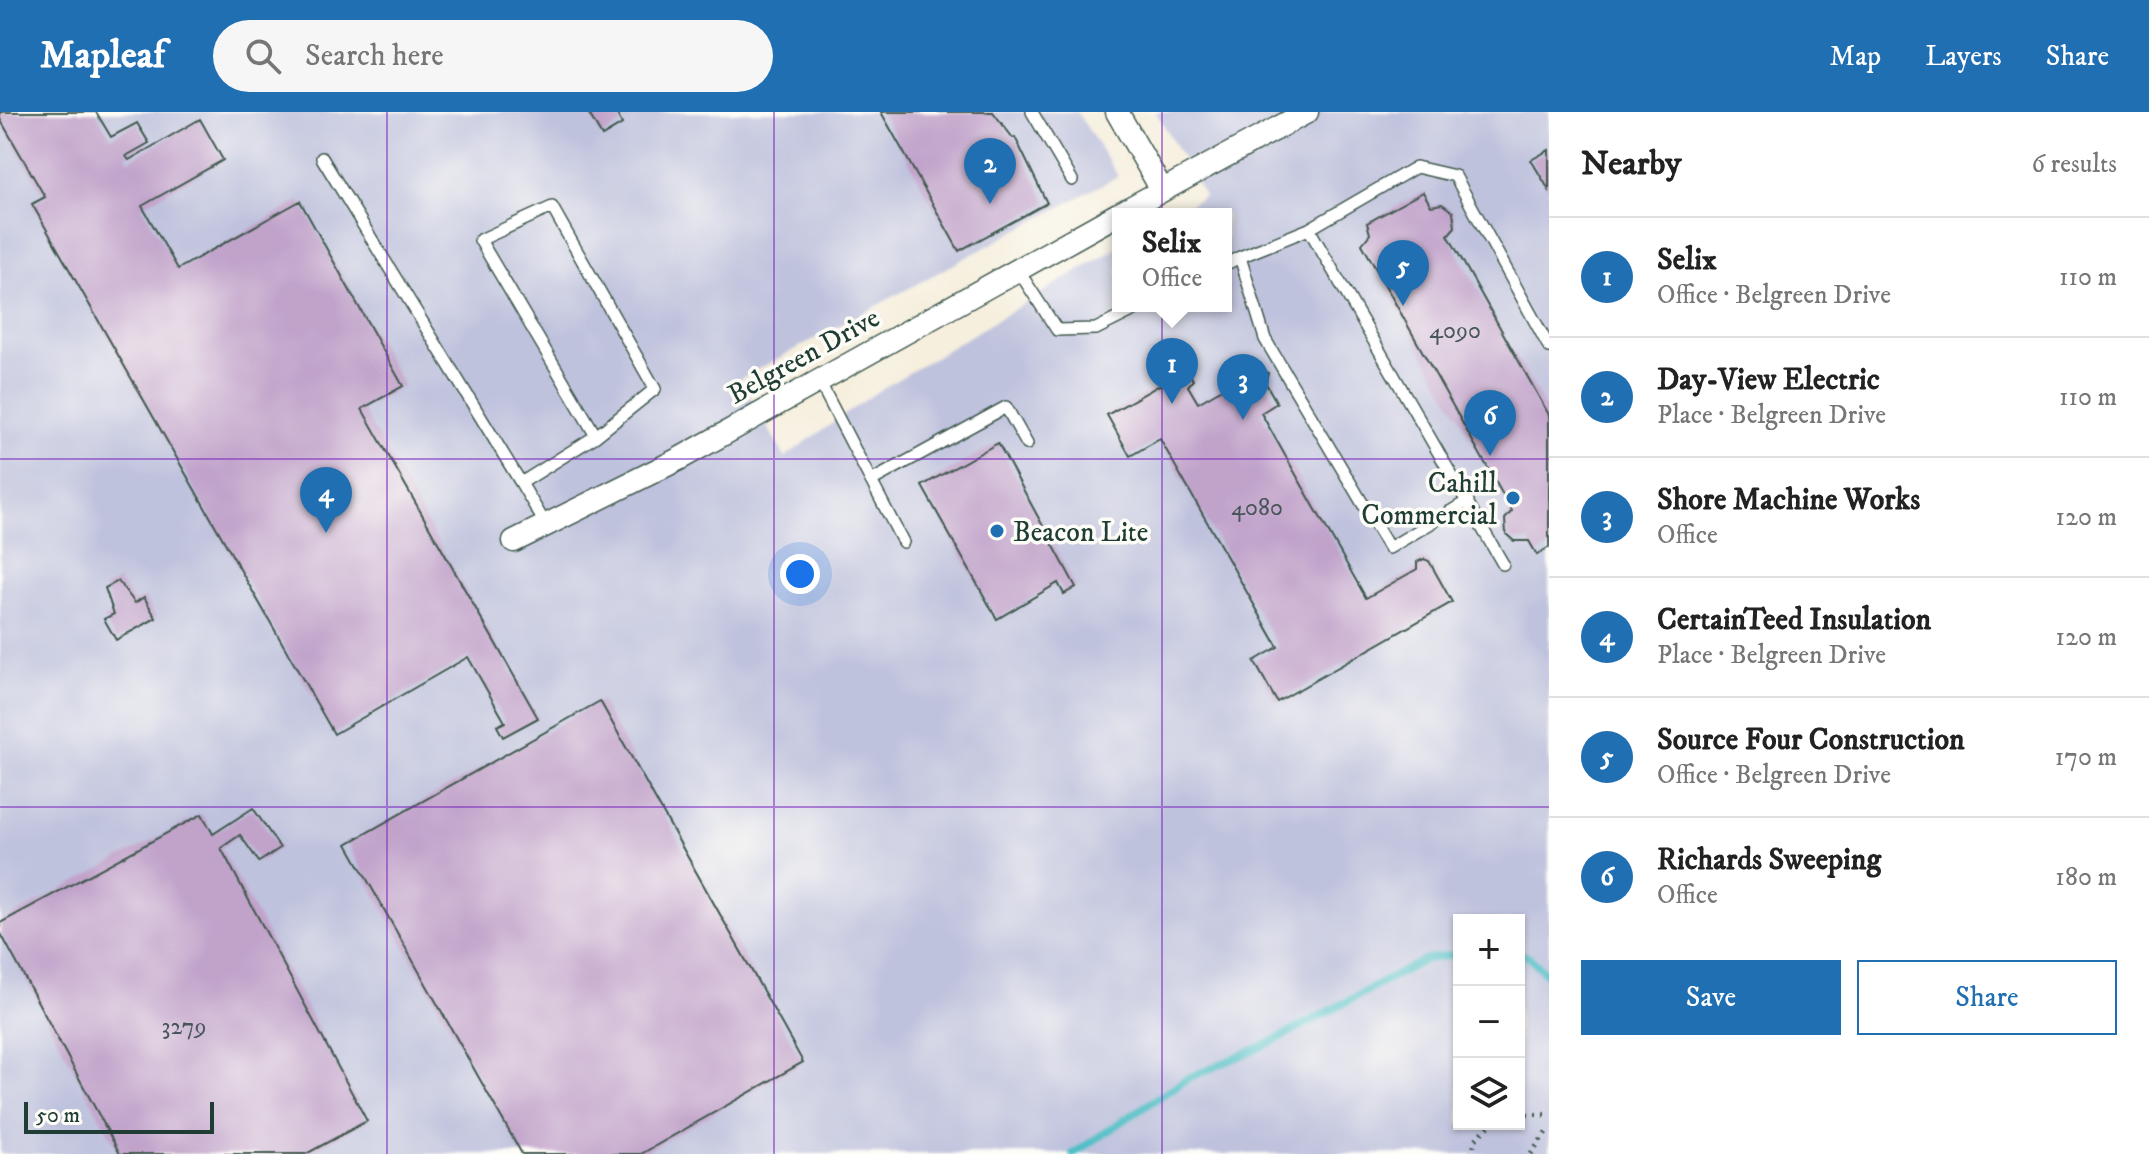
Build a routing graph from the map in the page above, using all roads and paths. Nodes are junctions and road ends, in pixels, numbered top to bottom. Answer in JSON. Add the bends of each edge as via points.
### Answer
{"nodes":[{"id":1,"x":1032,"y":112,"type":"edge"},
{"id":2,"x":1117,"y":112,"type":"edge"},
{"id":3,"x":1307,"y":112,"type":"edge"},
{"id":4,"x":1281,"y":118,"type":"edge"},
{"id":5,"x":322,"y":158,"type":"dead end"},
{"id":6,"x":1072,"y":180,"type":"dead end"},
{"id":7,"x":1162,"y":190,"type":"junction"},
{"id":8,"x":1129,"y":208,"type":"edge"},
{"id":9,"x":1112,"y":217,"type":"edge"},
{"id":10,"x":1309,"y":229,"type":"junction"},
{"id":11,"x":1240,"y":257,"type":"junction"},
{"id":12,"x":1232,"y":261,"type":"edge"},
{"id":13,"x":1018,"y":270,"type":"junction"},
{"id":14,"x":1130,"y":312,"type":"edge"},
{"id":15,"x":1549,"y":347,"type":"edge"},
{"id":16,"x":819,"y":381,"type":"junction"},
{"id":17,"x":596,"y":436,"type":"junction"},
{"id":18,"x":1027,"y":444,"type":"dead end"},
{"id":19,"x":871,"y":481,"type":"junction"},
{"id":20,"x":521,"y":483,"type":"junction"},
{"id":21,"x":1468,"y":501,"type":"junction"},
{"id":22,"x":546,"y":525,"type":"junction"},
{"id":23,"x":514,"y":541,"type":"dead end"},
{"id":24,"x":903,"y":542,"type":"dead end"},
{"id":25,"x":1503,"y":564,"type":"dead end"},
{"id":26,"x":1525,"y":1114,"type":"edge"},
{"id":27,"x":1549,"y":1115,"type":"edge"},
{"id":28,"x":1549,"y":1128,"type":"edge"},
{"id":29,"x":1485,"y":1130,"type":"edge"},
{"id":30,"x":1471,"y":1154,"type":"edge"},
{"id":31,"x":1531,"y":1154,"type":"edge"}],
"edges":[{"from":1,"to":6,"type":"lane"},
{"from":2,"to":7,"type":"street"},
{"from":3,"to":4,"type":"street","name":"Belgreen Drive"},
{"from":4,"to":7,"type":"street","name":"Belgreen Drive"},
{"from":5,"to":20,"type":"lane"},
{"from":7,"to":8,"type":"street","name":"Belgreen Drive"},
{"from":9,"to":13,"type":"street","name":"Belgreen Drive"},
{"from":10,"to":11,"type":"lane"},
{"from":10,"to":15,"type":"lane","via":[[1416,167],[1455,176]]},
{"from":10,"to":21,"type":"lane"},
{"from":11,"to":12,"type":"lane"},
{"from":11,"to":21,"type":"lane","via":[[1265,339],[1389,548]]},
{"from":13,"to":14,"type":"lane","via":[[1057,330],[1096,329]]},
{"from":13,"to":16,"type":"street","name":"Belgreen Drive"},
{"from":16,"to":19,"type":"lane"},
{"from":16,"to":22,"type":"street","name":"Belgreen Drive"},
{"from":17,"to":17,"type":"lane","via":[[655,389],[552,207],[480,240]]},
{"from":17,"to":20,"type":"lane"},
{"from":18,"to":19,"type":"lane","via":[[1006,407]]},
{"from":19,"to":24,"type":"lane"},
{"from":20,"to":22,"type":"lane"},
{"from":21,"to":25,"type":"lane"},
{"from":22,"to":23,"type":"street","name":"Belgreen Drive"},
{"from":26,"to":27,"type":"path"},
{"from":28,"to":31,"type":"path"},
{"from":29,"to":30,"type":"path"}]}
